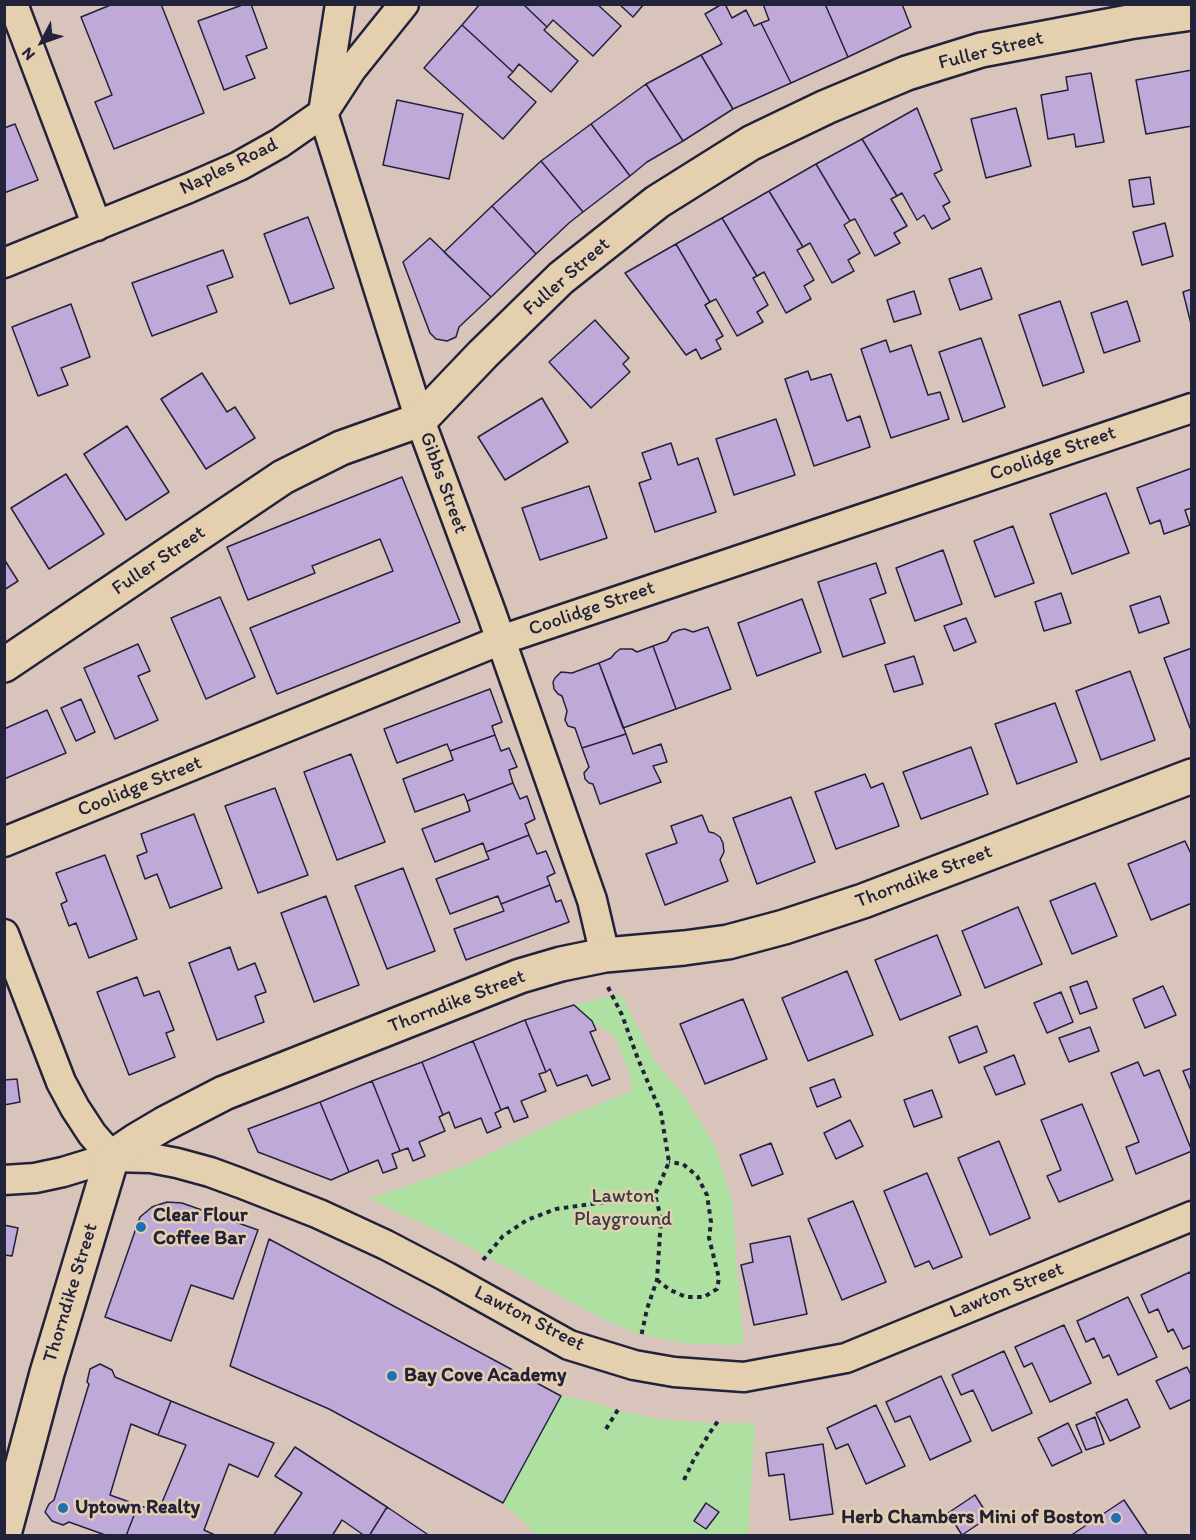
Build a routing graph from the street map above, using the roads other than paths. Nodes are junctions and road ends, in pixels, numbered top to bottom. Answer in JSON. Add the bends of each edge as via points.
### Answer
{"nodes":[{"id":1,"x":13,"y":4,"type":"edge"},
{"id":2,"x":340,"y":4,"type":"edge"},
{"id":3,"x":404,"y":4,"type":"edge"},
{"id":4,"x":1191,"y":12,"type":"edge"},
{"id":5,"x":323,"y":113,"type":"junction"},
{"id":6,"x":97,"y":226,"type":"junction"},
{"id":7,"x":4,"y":264,"type":"edge"},
{"id":8,"x":1191,"y":408,"type":"edge"},
{"id":9,"x":420,"y":420,"type":"junction"},
{"id":10,"x":501,"y":640,"type":"junction"},
{"id":11,"x":4,"y":665,"type":"edge"},
{"id":12,"x":1191,"y":776,"type":"edge"},
{"id":13,"x":4,"y":842,"type":"edge"},
{"id":14,"x":4,"y":934,"type":"edge"},
{"id":15,"x":605,"y":955,"type":"junction"},
{"id":16,"x":112,"y":1157,"type":"junction"},
{"id":17,"x":4,"y":1180,"type":"edge"},
{"id":18,"x":1191,"y":1216,"type":"edge"},
{"id":19,"x":4,"y":1534,"type":"edge"}],
"edges":[{"from":1,"to":6,"type":"street"},
{"from":2,"to":5,"type":"street","name":"Gibbs Street"},
{"from":3,"to":5,"type":"street","name":"Naples Road","via":[[351,70]]},
{"from":4,"to":9,"type":"street","name":"Fuller Street","via":[[981,50],[907,73],[751,143],[657,202],[561,278]]},
{"from":5,"to":6,"type":"street","name":"Naples Road","via":[[239,166]]},
{"from":5,"to":9,"type":"street","name":"Gibbs Street"},
{"from":6,"to":7,"type":"street","name":"Naples Road"},
{"from":8,"to":10,"type":"street","name":"Coolidge Street"},
{"from":9,"to":10,"type":"street","name":"Gibbs Street"},
{"from":9,"to":11,"type":"street","name":"Fuller Street","via":[[341,448],[283,477]]},
{"from":10,"to":13,"type":"street","name":"Coolidge Street"},
{"from":10,"to":15,"type":"street","name":"Gibbs Street","via":[[592,900]]},
{"from":12,"to":15,"type":"street","name":"Thorndike Street","via":[[863,901],[784,927],[728,942]]},
{"from":14,"to":16,"type":"street","via":[[61,1082],[92,1134]]},
{"from":15,"to":16,"type":"street","name":"Thorndike Street","via":[[520,976],[224,1093]]},
{"from":16,"to":17,"type":"street","name":"Lawton Street","via":[[35,1178]]},
{"from":16,"to":18,"type":"street","name":"Lawton Street","via":[[177,1163],[309,1210],[396,1250],[569,1344],[634,1365],[744,1377],[846,1358]]},
{"from":16,"to":19,"type":"street","name":"Thorndike Street","via":[[47,1373]]}]}
